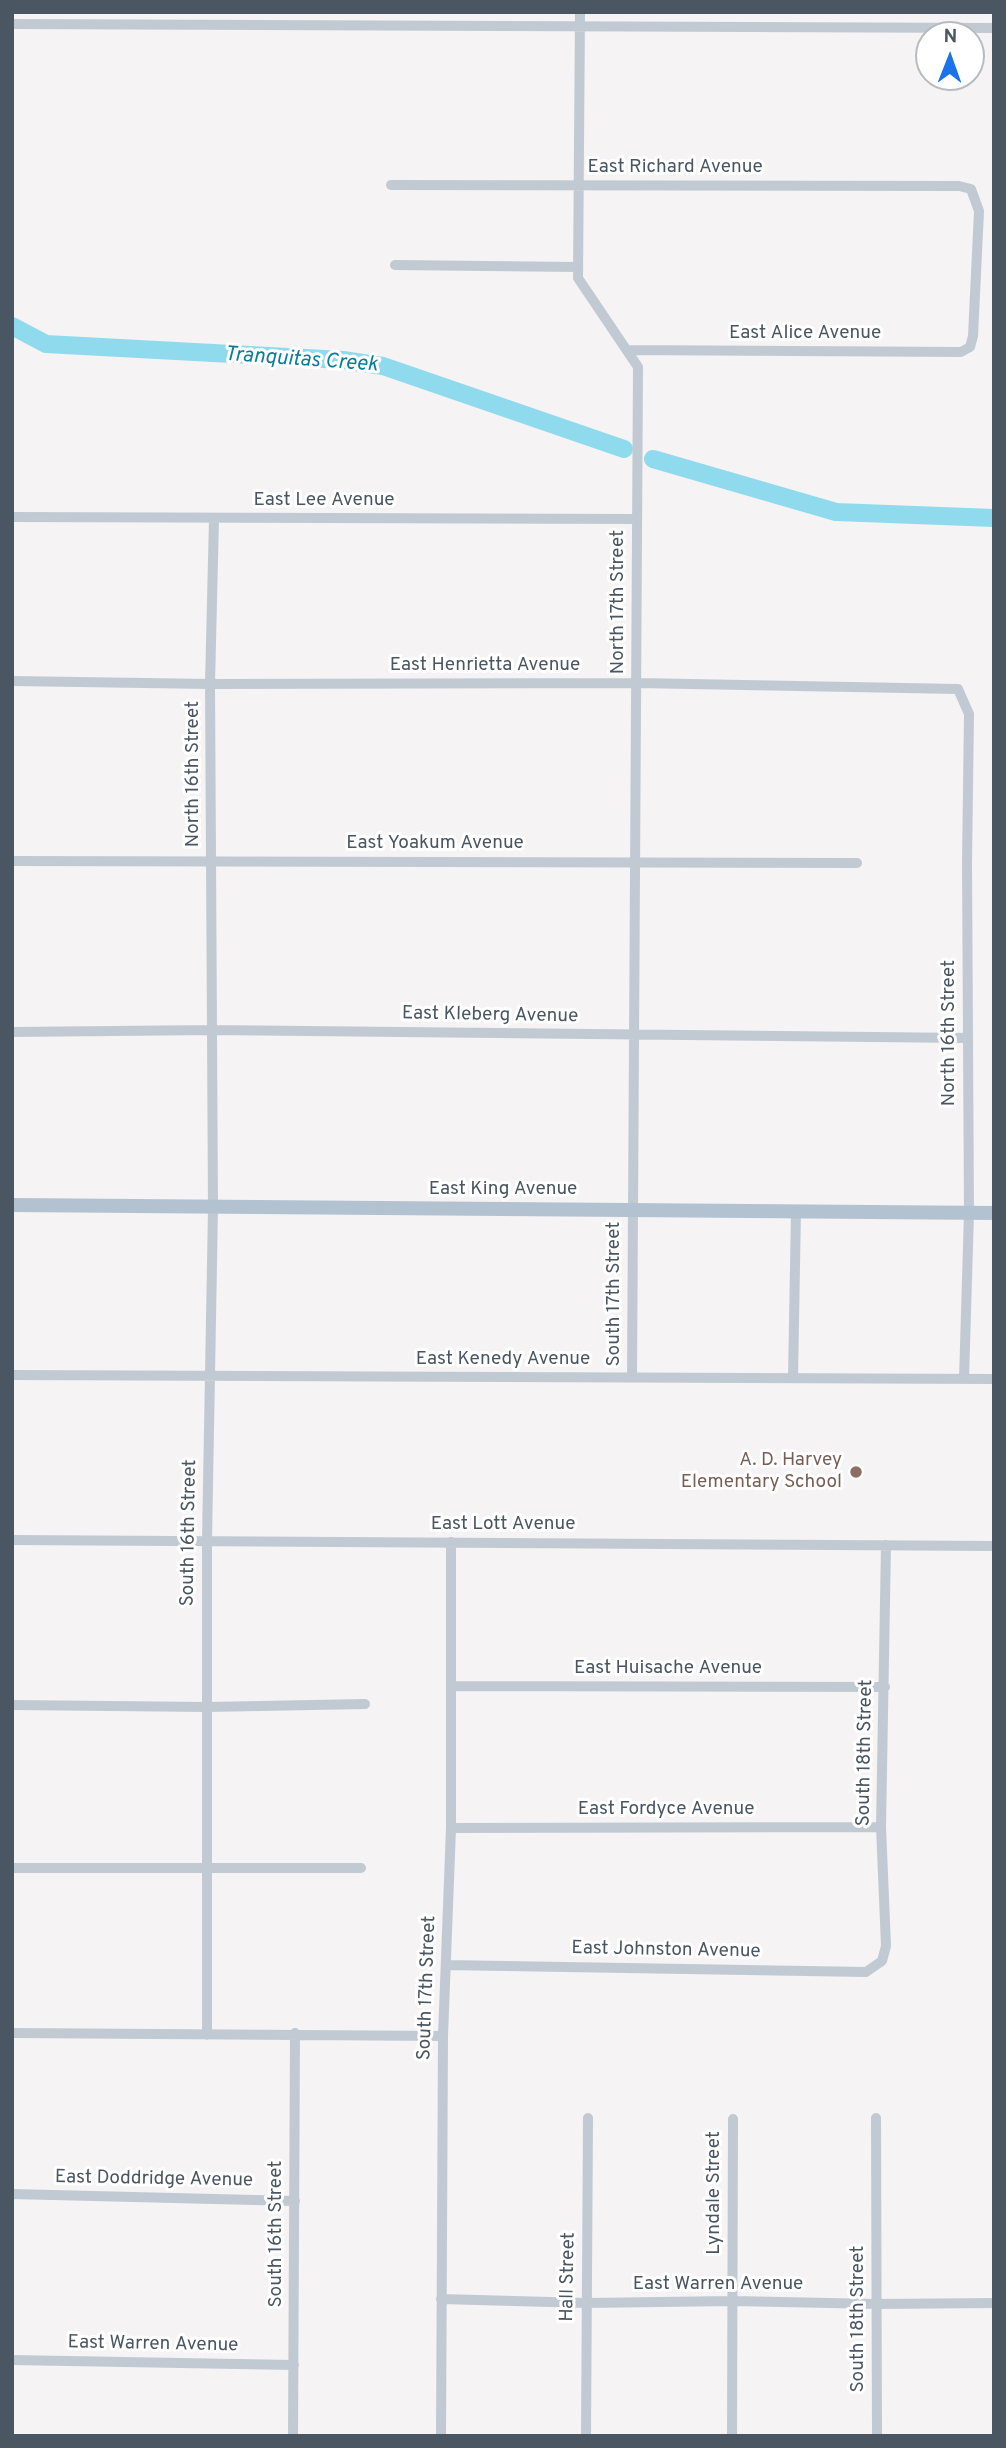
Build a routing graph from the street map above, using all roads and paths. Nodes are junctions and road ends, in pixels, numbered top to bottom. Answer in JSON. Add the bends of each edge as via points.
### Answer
{"nodes":[{"id":1,"x":580,"y":12,"type":"edge"},
{"id":2,"x":12,"y":24,"type":"edge"},
{"id":3,"x":580,"y":28,"type":"junction"},
{"id":4,"x":994,"y":28,"type":"edge"},
{"id":5,"x":391,"y":185,"type":"dead end"},
{"id":6,"x":578,"y":185,"type":"junction"},
{"id":7,"x":394,"y":265,"type":"dead end"},
{"id":8,"x":577,"y":267,"type":"junction"},
{"id":9,"x":973,"y":336,"type":"joint"},
{"id":10,"x":628,"y":350,"type":"junction"},
{"id":11,"x":12,"y":517,"type":"edge"},
{"id":12,"x":214,"y":518,"type":"junction"},
{"id":13,"x":637,"y":519,"type":"junction"},
{"id":14,"x":12,"y":681,"type":"edge"},
{"id":15,"x":637,"y":683,"type":"junction"},
{"id":16,"x":211,"y":684,"type":"junction"},
{"id":17,"x":958,"y":689,"type":"joint"},
{"id":18,"x":12,"y":861,"type":"edge"},
{"id":19,"x":212,"y":861,"type":"junction"},
{"id":20,"x":635,"y":861,"type":"junction"},
{"id":21,"x":857,"y":863,"type":"dead end"},
{"id":22,"x":212,"y":1030,"type":"junction"},
{"id":23,"x":12,"y":1032,"type":"edge"},
{"id":24,"x":635,"y":1036,"type":"junction"},
{"id":25,"x":968,"y":1038,"type":"junction"},
{"id":26,"x":12,"y":1205,"type":"edge"},
{"id":27,"x":213,"y":1208,"type":"junction"},
{"id":28,"x":633,"y":1210,"type":"junction"},
{"id":29,"x":796,"y":1211,"type":"junction"},
{"id":30,"x":969,"y":1213,"type":"junction"},
{"id":31,"x":994,"y":1213,"type":"edge"},
{"id":32,"x":12,"y":1375,"type":"edge"},
{"id":33,"x":210,"y":1376,"type":"junction"},
{"id":34,"x":632,"y":1378,"type":"junction"},
{"id":35,"x":793,"y":1378,"type":"junction"},
{"id":36,"x":964,"y":1379,"type":"junction"},
{"id":37,"x":994,"y":1379,"type":"edge"},
{"id":38,"x":12,"y":1540,"type":"edge"},
{"id":39,"x":207,"y":1540,"type":"junction"},
{"id":40,"x":451,"y":1542,"type":"junction"},
{"id":41,"x":886,"y":1545,"type":"junction"},
{"id":42,"x":994,"y":1546,"type":"edge"},
{"id":43,"x":451,"y":1686,"type":"junction"},
{"id":44,"x":885,"y":1687,"type":"junction"},
{"id":45,"x":365,"y":1704,"type":"dead end"},
{"id":46,"x":12,"y":1705,"type":"edge"},
{"id":47,"x":207,"y":1707,"type":"junction"},
{"id":48,"x":881,"y":1827,"type":"junction"},
{"id":49,"x":451,"y":1828,"type":"junction"},
{"id":50,"x":12,"y":1868,"type":"edge"},
{"id":51,"x":361,"y":1868,"type":"dead end"},
{"id":52,"x":207,"y":1869,"type":"junction"},
{"id":53,"x":881,"y":1961,"type":"joint"},
{"id":54,"x":446,"y":1965,"type":"junction"},
{"id":55,"x":12,"y":2033,"type":"edge"},
{"id":56,"x":295,"y":2033,"type":"junction"},
{"id":57,"x":207,"y":2035,"type":"junction"},
{"id":58,"x":443,"y":2035,"type":"junction"},
{"id":59,"x":589,"y":2118,"type":"dead end"},
{"id":60,"x":876,"y":2118,"type":"dead end"},
{"id":61,"x":733,"y":2119,"type":"dead end"},
{"id":62,"x":12,"y":2194,"type":"edge"},
{"id":63,"x":295,"y":2201,"type":"junction"},
{"id":64,"x":442,"y":2299,"type":"junction"},
{"id":65,"x":733,"y":2301,"type":"junction"},
{"id":66,"x":586,"y":2303,"type":"junction"},
{"id":67,"x":994,"y":2303,"type":"edge"},
{"id":68,"x":877,"y":2304,"type":"junction"},
{"id":69,"x":12,"y":2360,"type":"edge"},
{"id":70,"x":294,"y":2365,"type":"junction"},
{"id":71,"x":293,"y":2436,"type":"edge"},
{"id":72,"x":441,"y":2436,"type":"edge"},
{"id":73,"x":586,"y":2436,"type":"edge"},
{"id":74,"x":732,"y":2436,"type":"edge"},
{"id":75,"x":877,"y":2436,"type":"edge"}],
"edges":[{"from":1,"to":3,"type":"street","name":"North 17th Street"},
{"from":2,"to":3,"type":"street"},
{"from":3,"to":4,"type":"street"},
{"from":3,"to":6,"type":"street","name":"North 17th Street"},
{"from":5,"to":6,"type":"street","name":"East Richard Avenue"},
{"from":6,"to":8,"type":"street","name":"North 17th Street"},
{"from":6,"to":9,"type":"street","name":"East Richard Avenue","via":[[971,189],[979,211]]},
{"from":7,"to":8,"type":"street"},
{"from":8,"to":10,"type":"street","name":"North 17th Street","via":[[578,278]]},
{"from":9,"to":10,"type":"street","name":"East Alice Avenue","via":[[970,347],[961,352]]},
{"from":10,"to":13,"type":"street","name":"North 17th Street","via":[[638,367]]},
{"from":11,"to":12,"type":"street","name":"East Lee Avenue"},
{"from":12,"to":13,"type":"street","name":"East Lee Avenue"},
{"from":12,"to":16,"type":"street","name":"North 16th Street"},
{"from":13,"to":15,"type":"street","name":"North 17th Street"},
{"from":14,"to":16,"type":"street","name":"East Henrietta Avenue"},
{"from":15,"to":16,"type":"street","name":"East Henrietta Avenue"},
{"from":15,"to":17,"type":"street","name":"East Henrietta Avenue"},
{"from":15,"to":20,"type":"street","name":"North 17th Street"},
{"from":16,"to":19,"type":"street","name":"North 16th Street"},
{"from":17,"to":25,"type":"street","name":"North 16th Street","via":[[969,714]]},
{"from":18,"to":19,"type":"street","name":"East Yoakum Avenue"},
{"from":19,"to":20,"type":"street","name":"East Yoakum Avenue"},
{"from":19,"to":22,"type":"street","name":"North 16th Street"},
{"from":20,"to":21,"type":"street","name":"East Yoakum Avenue"},
{"from":20,"to":24,"type":"street","name":"North 17th Street"},
{"from":22,"to":23,"type":"street","name":"East Kleberg Avenue"},
{"from":22,"to":24,"type":"street","name":"East Kleberg Avenue"},
{"from":22,"to":27,"type":"street","name":"South 16th Street"},
{"from":24,"to":25,"type":"street","name":"East Kleberg Avenue"},
{"from":24,"to":28,"type":"street","name":"North 17th Street"},
{"from":25,"to":30,"type":"street","name":"North 16th Street"},
{"from":26,"to":27,"type":"main road","name":"East King Avenue"},
{"from":27,"to":28,"type":"main road","name":"East King Avenue"},
{"from":27,"to":33,"type":"street","name":"South 16th Street"},
{"from":28,"to":29,"type":"main road","name":"East King Avenue"},
{"from":28,"to":34,"type":"street","name":"South 17th Street"},
{"from":29,"to":30,"type":"main road","name":"East King Avenue"},
{"from":29,"to":35,"type":"street"},
{"from":30,"to":31,"type":"main road","name":"East King Avenue"},
{"from":30,"to":36,"type":"street","name":"North 16th Street"},
{"from":32,"to":33,"type":"street","name":"East Kenedy Avenue"},
{"from":33,"to":34,"type":"street","name":"East Kenedy Avenue"},
{"from":33,"to":39,"type":"street","name":"South 16th Street"},
{"from":34,"to":35,"type":"street","name":"East Kenedy Avenue"},
{"from":35,"to":36,"type":"street","name":"East Kenedy Avenue"},
{"from":36,"to":37,"type":"street","name":"East Kenedy Avenue"},
{"from":38,"to":39,"type":"street","name":"East Lott Avenue"},
{"from":39,"to":40,"type":"street","name":"East Lott Avenue"},
{"from":39,"to":47,"type":"street","name":"South 16th Street"},
{"from":40,"to":41,"type":"street","name":"East Lott Avenue"},
{"from":40,"to":43,"type":"street","name":"South 17th Street"},
{"from":41,"to":42,"type":"street","name":"East Lott Avenue"},
{"from":41,"to":44,"type":"street","name":"South 18th Street"},
{"from":43,"to":44,"type":"street","name":"East Huisache Avenue"},
{"from":43,"to":49,"type":"street","name":"South 17th Street"},
{"from":44,"to":48,"type":"street","name":"South 18th Street"},
{"from":45,"to":47,"type":"street"},
{"from":46,"to":47,"type":"street"},
{"from":47,"to":52,"type":"street","name":"South 16th Street"},
{"from":48,"to":49,"type":"street","name":"East Fordyce Avenue"},
{"from":48,"to":53,"type":"street","name":"South 18th Street","via":[[886,1946]]},
{"from":49,"to":54,"type":"street","name":"South 17th Street"},
{"from":50,"to":52,"type":"street"},
{"from":51,"to":52,"type":"street"},
{"from":52,"to":57,"type":"street","name":"South 16th Street"},
{"from":53,"to":54,"type":"street","name":"East Johnston Avenue","via":[[866,1972]]},
{"from":54,"to":58,"type":"street","name":"South 17th Street"},
{"from":55,"to":57,"type":"street"},
{"from":56,"to":57,"type":"street"},
{"from":56,"to":58,"type":"street"},
{"from":56,"to":63,"type":"street","name":"South 16th Street"},
{"from":58,"to":64,"type":"street","name":"South 17th Street"},
{"from":59,"to":66,"type":"street","name":"Hall Street"},
{"from":60,"to":68,"type":"street","name":"South 18th Street"},
{"from":61,"to":65,"type":"street","name":"Lyndale Street"},
{"from":62,"to":63,"type":"street","name":"East Doddridge Avenue"},
{"from":63,"to":70,"type":"street","name":"South 16th Street"},
{"from":64,"to":66,"type":"street","name":"East Warren Avenue"},
{"from":64,"to":72,"type":"street","name":"South 17th Street"},
{"from":65,"to":66,"type":"street","name":"East Warren Avenue"},
{"from":65,"to":68,"type":"street","name":"East Warren Avenue"},
{"from":65,"to":74,"type":"street","name":"Lyndale Street"},
{"from":66,"to":73,"type":"street","name":"Hall Street"},
{"from":67,"to":68,"type":"street","name":"East Warren Avenue"},
{"from":68,"to":75,"type":"street","name":"South 18th Street"},
{"from":69,"to":70,"type":"street","name":"East Warren Avenue"},
{"from":70,"to":71,"type":"street","name":"South 16th Street"}]}
